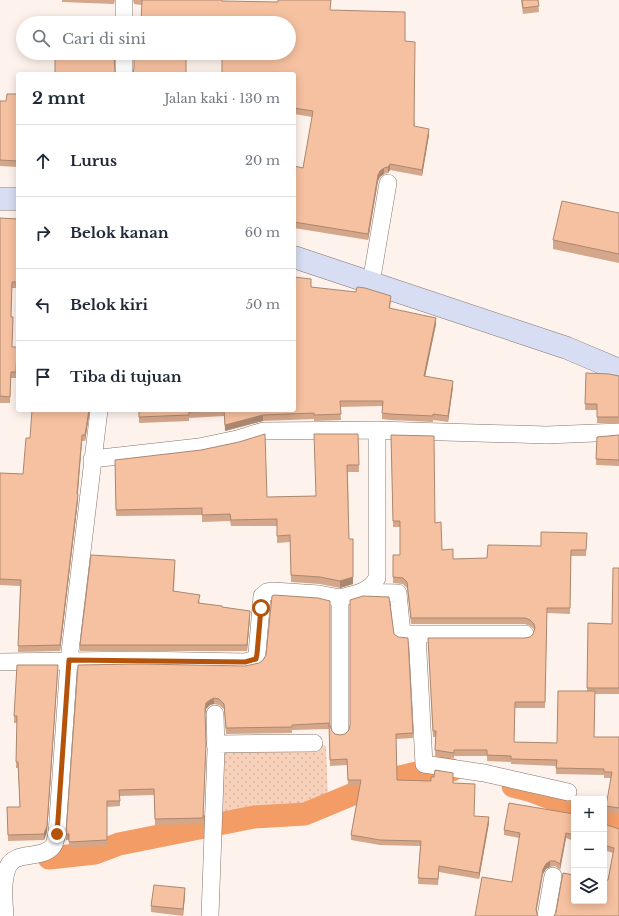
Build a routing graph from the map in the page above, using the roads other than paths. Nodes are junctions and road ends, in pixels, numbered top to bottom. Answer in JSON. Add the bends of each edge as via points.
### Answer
{"nodes":[{"id":1,"x":124,"y":0,"type":"edge"},
{"id":2,"x":124,"y":16,"type":"edge"},
{"id":3,"x":124,"y":60,"type":"edge"},
{"id":4,"x":124,"y":72,"type":"edge"},
{"id":5,"x":388,"y":183,"type":"dead end"},
{"id":6,"x":0,"y":199,"type":"edge"},
{"id":7,"x":16,"y":199,"type":"edge"},
{"id":8,"x":296,"y":258,"type":"edge"},
{"id":9,"x":371,"y":283,"type":"junction"},
{"id":10,"x":619,"y":370,"type":"edge"},
{"id":11,"x":99,"y":412,"type":"edge"},
{"id":12,"x":377,"y":430,"type":"junction"},
{"id":13,"x":619,"y":432,"type":"edge"},
{"id":14,"x":92,"y":459,"type":"junction"},
{"id":15,"x":363,"y":592,"type":"junction"},
{"id":16,"x":340,"y":598,"type":"junction"},
{"id":17,"x":417,"y":634,"type":"junction"},
{"id":18,"x":525,"y":634,"type":"dead end"},
{"id":19,"x":69,"y":660,"type":"junction"},
{"id":20,"x":0,"y":662,"type":"edge"},
{"id":21,"x":215,"y":714,"type":"dead end"},
{"id":22,"x":340,"y":731,"type":"dead end"},
{"id":23,"x":314,"y":742,"type":"dead end"},
{"id":24,"x":216,"y":744,"type":"junction"},
{"id":25,"x":568,"y":792,"type":"dead end"},
{"id":26,"x":553,"y":876,"type":"dead end"},
{"id":27,"x":5,"y":916,"type":"edge"},
{"id":28,"x":210,"y":916,"type":"edge"},
{"id":29,"x":546,"y":916,"type":"edge"}],
"edges":[{"from":1,"to":2,"type":"street"},
{"from":3,"to":4,"type":"street"},
{"from":5,"to":9,"type":"street"},
{"from":6,"to":7,"type":"street"},
{"from":8,"to":9,"type":"street"},
{"from":9,"to":10,"type":"street","via":[[567,348]]},
{"from":11,"to":14,"type":"street"},
{"from":12,"to":13,"type":"street","via":[[547,435]]},
{"from":12,"to":14,"type":"street","via":[[263,431],[199,447]]},
{"from":12,"to":15,"type":"street","via":[[377,578],[374,585]]},
{"from":14,"to":19,"type":"street"},
{"from":15,"to":16,"type":"street"},
{"from":15,"to":17,"type":"street","via":[[398,593],[402,634]]},
{"from":16,"to":19,"type":"street","via":[[319,594],[267,592],[262,596],[256,659],[245,662]]},
{"from":16,"to":22,"type":"street"},
{"from":17,"to":18,"type":"street"},
{"from":17,"to":25,"type":"street","via":[[424,764],[484,773]]},
{"from":19,"to":20,"type":"street"},
{"from":19,"to":27,"type":"street","via":[[57,834],[52,846],[43,852],[16,858],[7,867],[4,884]]},
{"from":21,"to":24,"type":"street"},
{"from":23,"to":24,"type":"street"},
{"from":24,"to":28,"type":"street"},
{"from":26,"to":29,"type":"street"}]}
